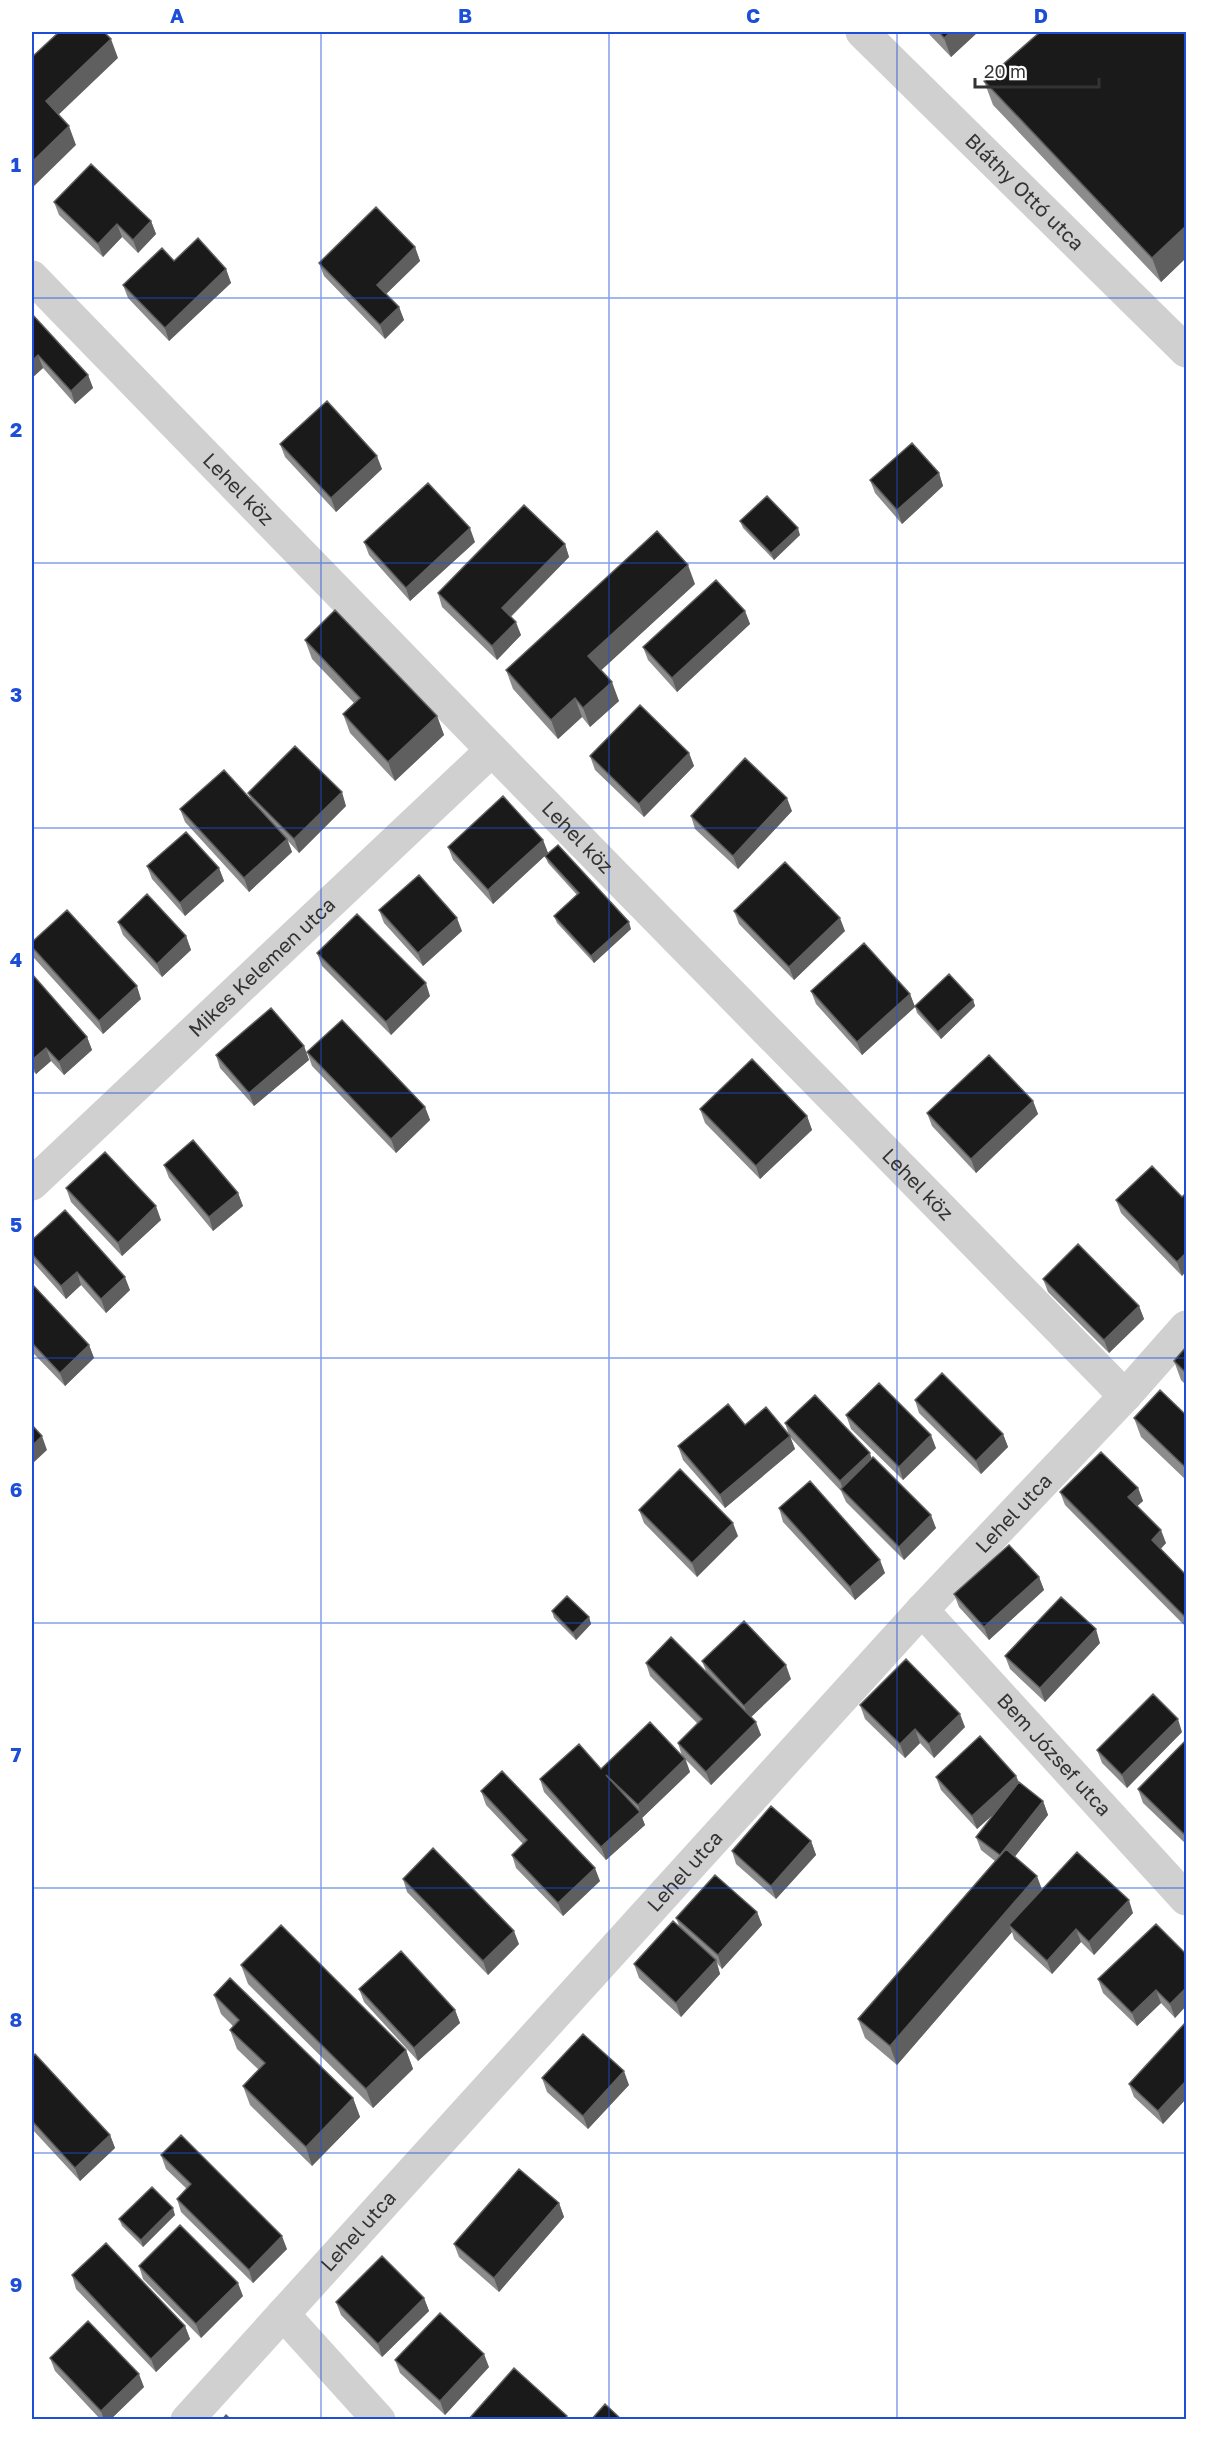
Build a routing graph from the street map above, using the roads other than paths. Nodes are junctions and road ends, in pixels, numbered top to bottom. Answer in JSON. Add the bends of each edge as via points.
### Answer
{"nodes":[{"id":1,"x":862,"y":32,"type":"edge"},
{"id":2,"x":32,"y":277,"type":"edge"},
{"id":3,"x":1186,"y":351,"type":"edge"},
{"id":4,"x":492,"y":750,"type":"junction"},
{"id":5,"x":32,"y":1184,"type":"edge"},
{"id":6,"x":1186,"y":1327,"type":"edge"},
{"id":7,"x":1125,"y":1396,"type":"junction"},
{"id":8,"x":922,"y":1610,"type":"junction"},
{"id":9,"x":1186,"y":1899,"type":"edge"},
{"id":10,"x":283,"y":2314,"type":"junction"},
{"id":11,"x":187,"y":2420,"type":"edge"},
{"id":12,"x":379,"y":2420,"type":"edge"}],
"edges":[{"from":1,"to":3,"type":"street","name":"Bláthy Ottó utca"},
{"from":2,"to":4,"type":"street","name":"Lehel köz"},
{"from":4,"to":5,"type":"street","name":"Mikes Kelemen utca"},
{"from":4,"to":7,"type":"street","name":"Lehel köz"},
{"from":6,"to":7,"type":"street","name":"Lehel utca"},
{"from":7,"to":8,"type":"street","name":"Lehel utca"},
{"from":8,"to":9,"type":"street","name":"Bem József utca"},
{"from":8,"to":10,"type":"street","name":"Lehel utca"},
{"from":10,"to":11,"type":"street","name":"Lehel utca"},
{"from":10,"to":12,"type":"street"}]}
